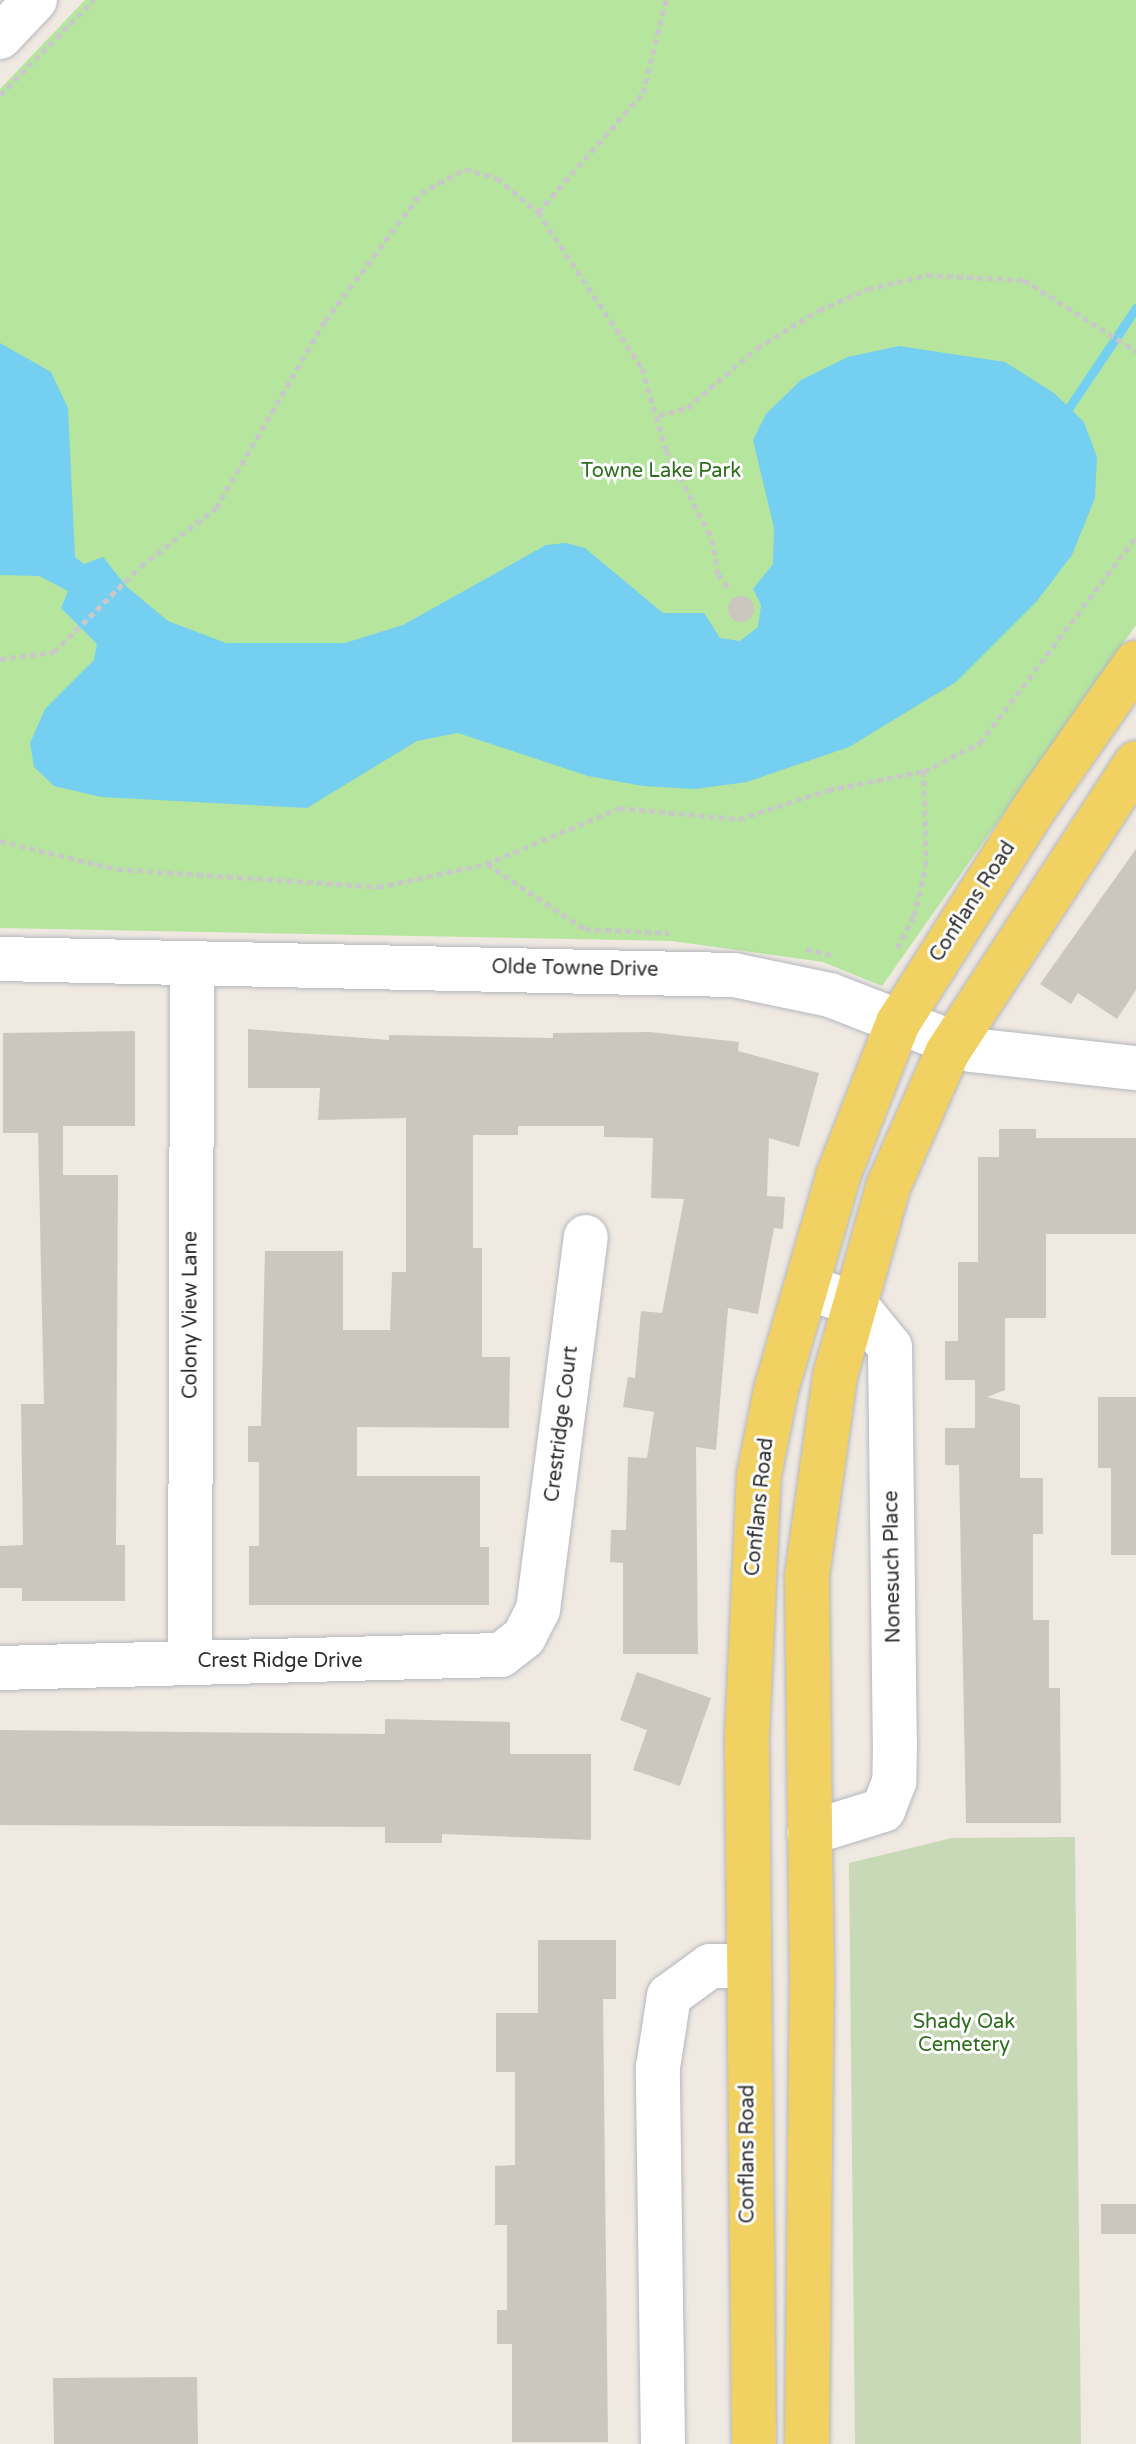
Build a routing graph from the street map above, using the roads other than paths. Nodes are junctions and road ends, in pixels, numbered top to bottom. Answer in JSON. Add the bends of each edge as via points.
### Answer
{"nodes":[{"id":1,"x":35,"y":0,"type":"edge"},
{"id":2,"x":0,"y":37,"type":"edge"},
{"id":3,"x":1136,"y":663,"type":"edge"},
{"id":4,"x":1136,"y":763,"type":"edge"},
{"id":5,"x":0,"y":959,"type":"edge"},
{"id":6,"x":192,"y":968,"type":"junction"},
{"id":7,"x":898,"y":1023,"type":"junction"},
{"id":8,"x":954,"y":1043,"type":"junction"},
{"id":9,"x":1136,"y":1068,"type":"edge"},
{"id":10,"x":586,"y":1237,"type":"dead end"},
{"id":11,"x":809,"y":1288,"type":"junction"},
{"id":12,"x":855,"y":1304,"type":"junction"},
{"id":13,"x":538,"y":1610,"type":"joint"},
{"id":14,"x":190,"y":1661,"type":"junction"},
{"id":15,"x":0,"y":1668,"type":"edge"},
{"id":16,"x":809,"y":1833,"type":"junction"},
{"id":17,"x":747,"y":1966,"type":"junction"},
{"id":18,"x":663,"y":2444,"type":"edge"},
{"id":19,"x":754,"y":2444,"type":"edge"},
{"id":20,"x":807,"y":2444,"type":"edge"}],
"edges":[{"from":1,"to":2,"type":"street"},
{"from":3,"to":7,"type":"main road","name":"Conflans Road","via":[[1035,807]]},
{"from":4,"to":8,"type":"main road"},
{"from":5,"to":6,"type":"street","name":"Olde Towne Drive"},
{"from":6,"to":7,"type":"street","name":"Olde Towne Drive","via":[[565,967],[734,975],[830,995]]},
{"from":6,"to":14,"type":"street","name":"Colony View Lane"},
{"from":7,"to":8,"type":"street","name":"Olde Towne Drive"},
{"from":7,"to":11,"type":"main road","name":"Conflans Road","via":[[838,1176]]},
{"from":8,"to":9,"type":"street","name":"Olde Towne Drive","via":[[1075,1065]]},
{"from":8,"to":12,"type":"main road","via":[[888,1187]]},
{"from":10,"to":13,"type":"street","name":"Crestridge Court"},
{"from":11,"to":12,"type":"street"},
{"from":11,"to":17,"type":"main road","name":"Conflans Road","via":[[789,1340],[759,1475],[747,1737]]},
{"from":12,"to":16,"type":"main road","via":[[835,1376],[807,1576]]},
{"from":12,"to":16,"type":"street","name":"Nonesuch Place","via":[[890,1347],[894,1782],[883,1810]]},
{"from":13,"to":14,"type":"street","name":"Crest Ridge Drive","via":[[524,1637],[501,1655],[471,1661]]},
{"from":14,"to":15,"type":"street","name":"Crest Ridge Drive"},
{"from":16,"to":20,"type":"main road"},
{"from":17,"to":18,"type":"street","via":[[710,1966],[669,1996],[658,2067]]},
{"from":17,"to":19,"type":"main road","name":"Conflans Road"}]}
